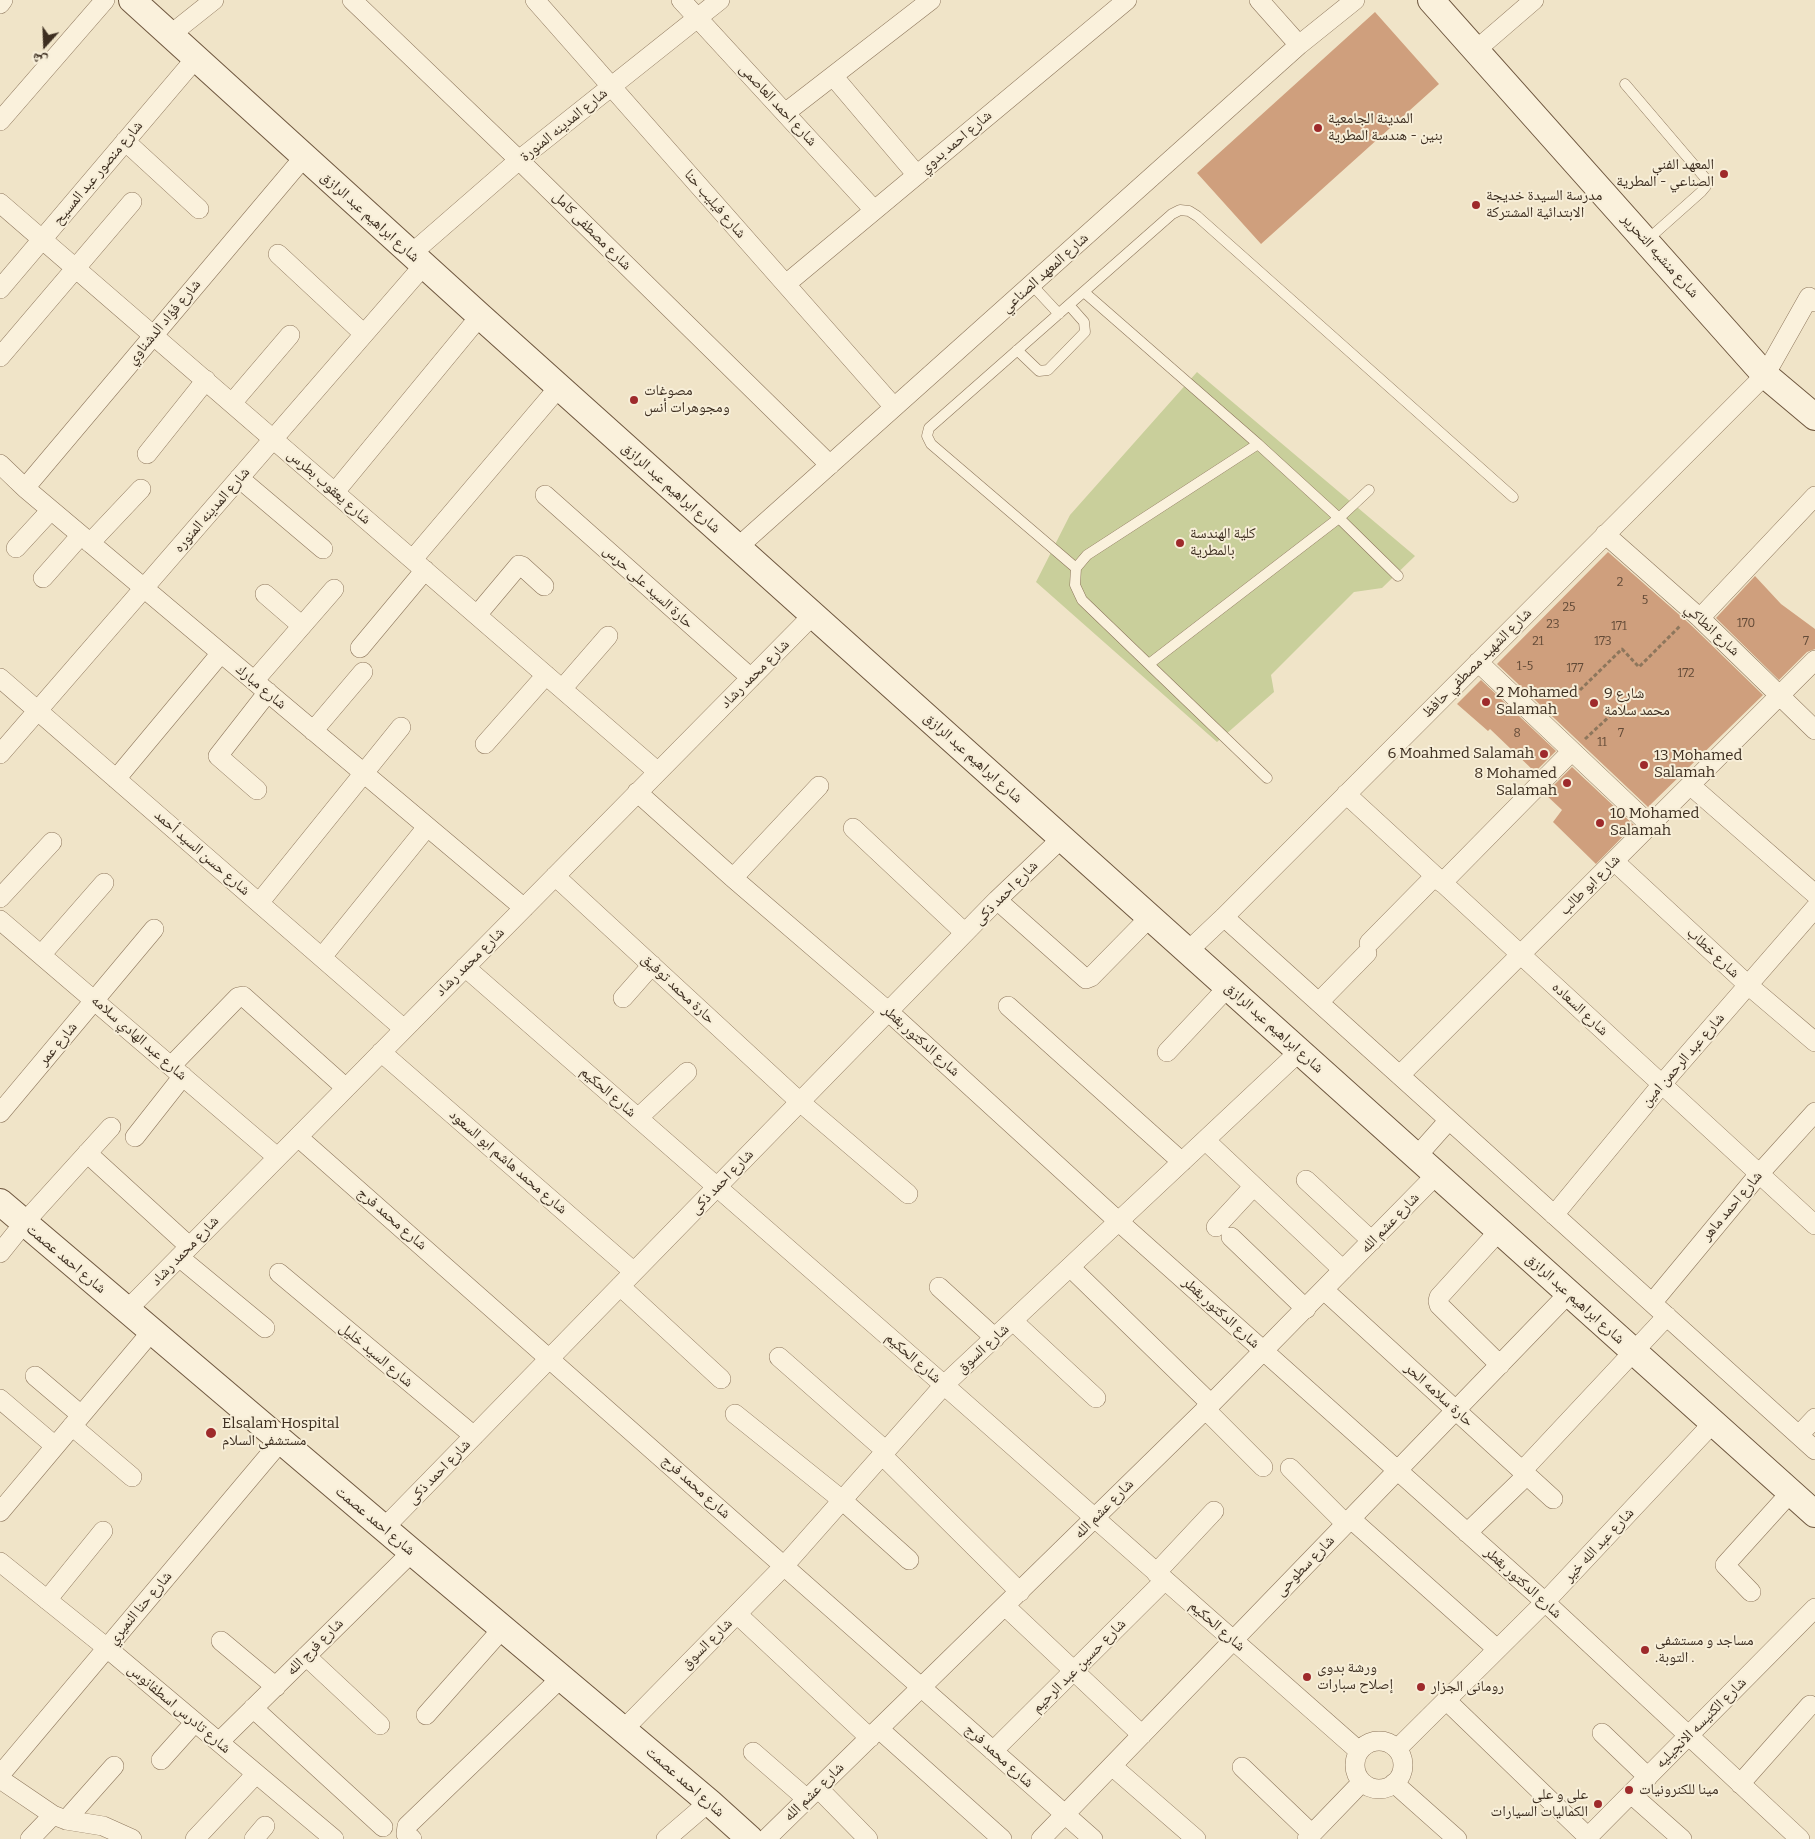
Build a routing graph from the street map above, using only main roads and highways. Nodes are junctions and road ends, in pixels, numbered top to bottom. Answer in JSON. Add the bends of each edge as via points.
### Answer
{"nodes":[{"id":1,"x":132,"y":0,"type":"edge"},
{"id":2,"x":1431,"y":0,"type":"edge"},
{"id":3,"x":1815,"y":417,"type":"edge"},
{"id":4,"x":0,"y":1202,"type":"edge"},
{"id":5,"x":1815,"y":1514,"type":"edge"},
{"id":6,"x":750,"y":1839,"type":"edge"}],
"edges":[{"from":1,"to":5,"type":"main road","name":"شارع ابراهيم عبد الرازق"},
{"from":2,"to":3,"type":"main road","name":"شارع منشيه التحرير","via":[[1765,375]]},
{"from":4,"to":6,"type":"main road","name":"شارع احمد عصمت"}]}
